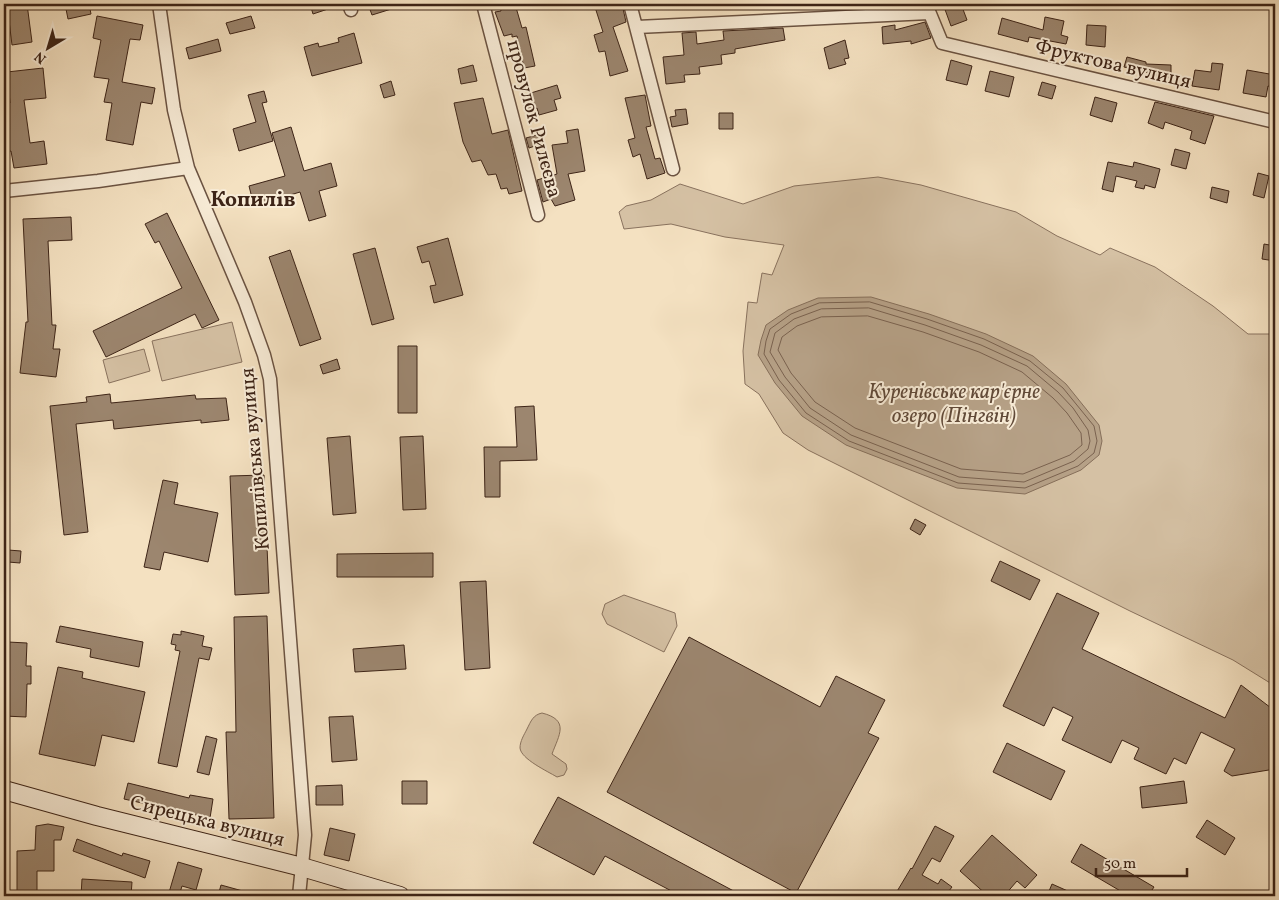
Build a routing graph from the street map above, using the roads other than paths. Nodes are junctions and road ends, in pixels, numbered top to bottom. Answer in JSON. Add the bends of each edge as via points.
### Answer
{"nodes":[{"id":1,"x":159,"y":4,"type":"edge"},
{"id":2,"x":483,"y":4,"type":"edge"},
{"id":3,"x":630,"y":4,"type":"edge"},
{"id":4,"x":928,"y":8,"type":"edge"},
{"id":5,"x":637,"y":27,"type":"junction"},
{"id":6,"x":1275,"y":122,"type":"edge"},
{"id":7,"x":188,"y":168,"type":"junction"},
{"id":8,"x":673,"y":169,"type":"dead end"},
{"id":9,"x":4,"y":191,"type":"edge"},
{"id":10,"x":538,"y":215,"type":"dead end"},
{"id":11,"x":4,"y":790,"type":"edge"},
{"id":12,"x":302,"y":867,"type":"junction"},
{"id":13,"x":299,"y":896,"type":"edge"},
{"id":14,"x":400,"y":896,"type":"edge"}],
"edges":[{"from":1,"to":7,"type":"street","name":"Копилівська вулиця","via":[[174,110]]},
{"from":2,"to":10,"type":"street","name":"провулок Рилєєва"},
{"from":3,"to":5,"type":"street"},
{"from":4,"to":5,"type":"street"},
{"from":4,"to":6,"type":"street","name":"Фруктова вулиця","via":[[942,43]]},
{"from":5,"to":8,"type":"street"},
{"from":7,"to":9,"type":"street"},
{"from":7,"to":12,"type":"street","name":"Копилівська вулиця","via":[[245,302],[270,379],[305,835]]},
{"from":11,"to":12,"type":"main road","name":"Сирецька вулиця"},
{"from":12,"to":13,"type":"street","name":"Копилівська вулиця"},
{"from":12,"to":14,"type":"main road","name":"Сирецька вулиця"}]}
